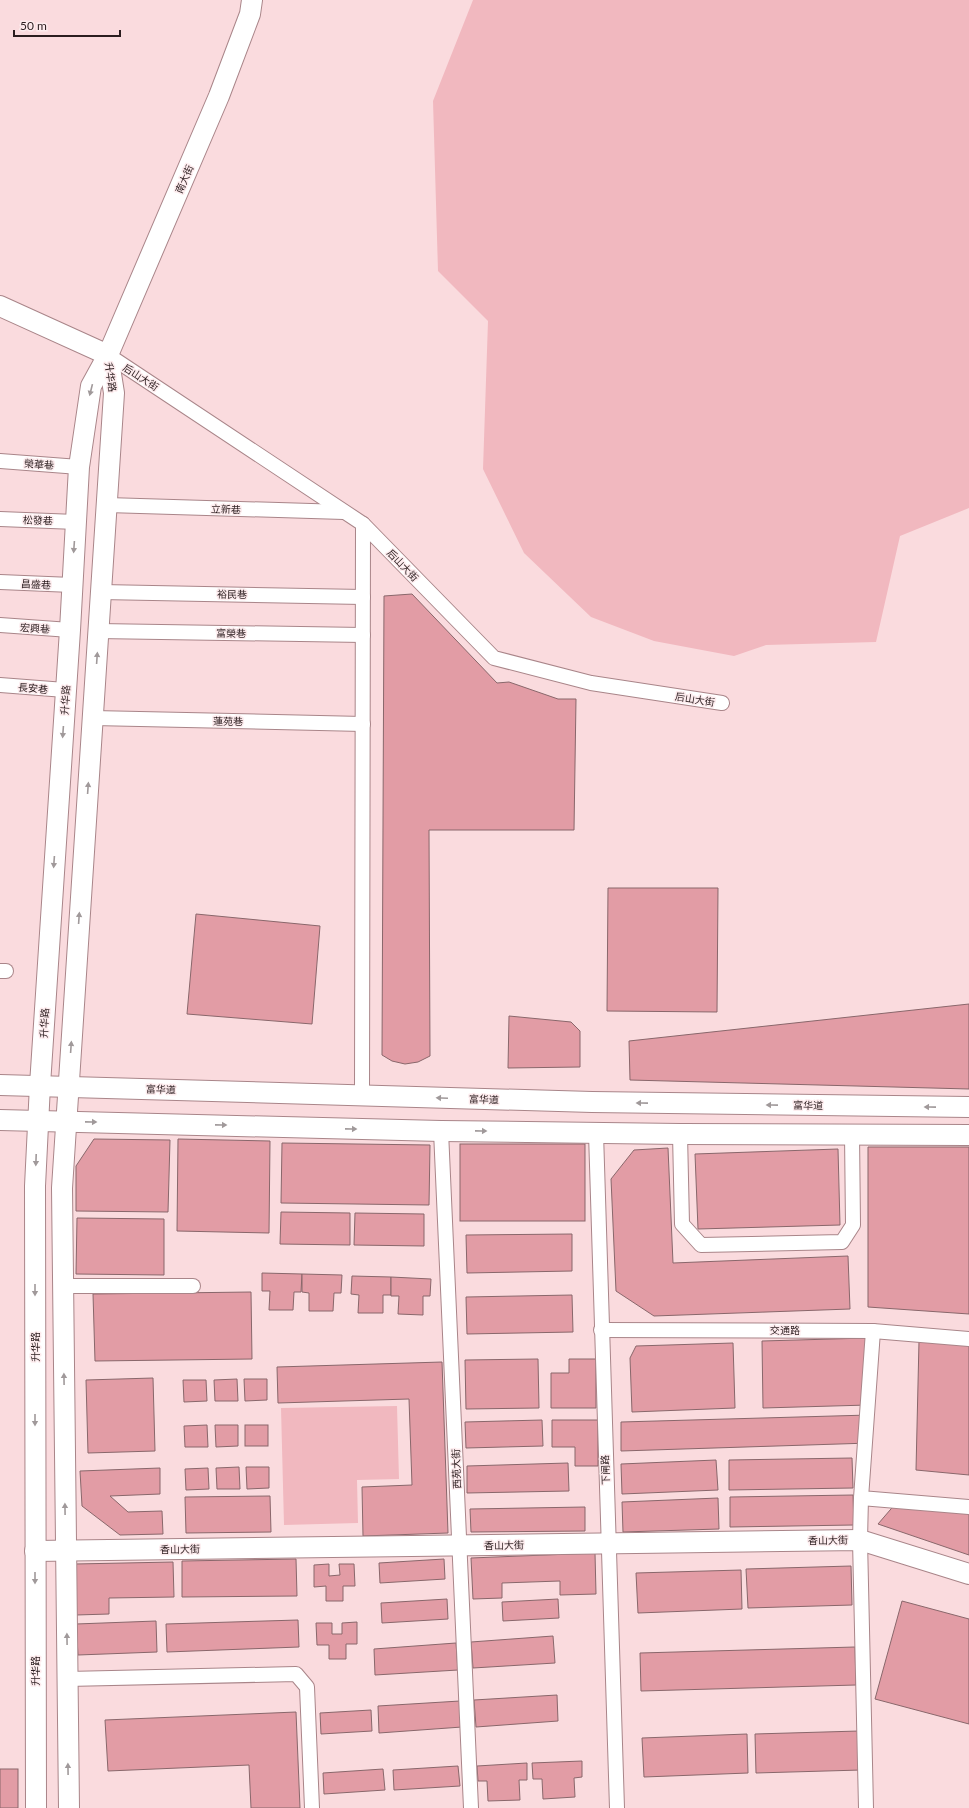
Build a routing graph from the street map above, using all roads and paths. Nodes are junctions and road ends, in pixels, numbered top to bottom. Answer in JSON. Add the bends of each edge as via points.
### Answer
{"nodes":[{"id":1,"x":252,"y":0,"type":"edge"},
{"id":2,"x":0,"y":306,"type":"edge"},
{"id":3,"x":108,"y":355,"type":"junction"},
{"id":4,"x":0,"y":461,"type":"edge"},
{"id":5,"x":79,"y":467,"type":"junction"},
{"id":6,"x":107,"y":505,"type":"junction"},
{"id":7,"x":345,"y":512,"type":"junction"},
{"id":8,"x":0,"y":519,"type":"edge"},
{"id":9,"x":76,"y":522,"type":"junction"},
{"id":10,"x":362,"y":524,"type":"junction"},
{"id":11,"x":0,"y":582,"type":"edge"},
{"id":12,"x":72,"y":586,"type":"junction"},
{"id":13,"x":101,"y":592,"type":"junction"},
{"id":14,"x":363,"y":597,"type":"junction"},
{"id":15,"x":0,"y":626,"type":"edge"},
{"id":16,"x":70,"y":630,"type":"junction"},
{"id":17,"x":98,"y":632,"type":"junction"},
{"id":18,"x":363,"y":635,"type":"junction"},
{"id":19,"x":0,"y":685,"type":"edge"},
{"id":20,"x":65,"y":690,"type":"junction"},
{"id":21,"x":722,"y":703,"type":"dead end"},
{"id":22,"x":93,"y":718,"type":"junction"},
{"id":23,"x":362,"y":724,"type":"junction"},
{"id":24,"x":0,"y":1085,"type":"edge"},
{"id":25,"x":40,"y":1085,"type":"junction"},
{"id":26,"x":68,"y":1086,"type":"junction"},
{"id":27,"x":362,"y":1095,"type":"junction"},
{"id":28,"x":969,"y":1107,"type":"edge"},
{"id":29,"x":0,"y":1120,"type":"edge"},
{"id":30,"x":38,"y":1121,"type":"junction"},
{"id":31,"x":66,"y":1122,"type":"junction"},
{"id":32,"x":0,"y":1129,"type":"edge"},
{"id":33,"x":442,"y":1131,"type":"junction"},
{"id":34,"x":596,"y":1133,"type":"junction"},
{"id":35,"x":680,"y":1134,"type":"junction"},
{"id":36,"x":852,"y":1134,"type":"junction"},
{"id":37,"x":969,"y":1135,"type":"edge"},
{"id":38,"x":63,"y":1286,"type":"junction"},
{"id":39,"x":193,"y":1286,"type":"dead end"},
{"id":40,"x":601,"y":1330,"type":"junction"},
{"id":41,"x":872,"y":1331,"type":"junction"},
{"id":42,"x":969,"y":1339,"type":"edge"},
{"id":43,"x":861,"y":1498,"type":"junction"},
{"id":44,"x":969,"y":1508,"type":"edge"},
{"id":45,"x":860,"y":1540,"type":"junction"},
{"id":46,"x":608,"y":1543,"type":"junction"},
{"id":47,"x":459,"y":1545,"type":"junction"},
{"id":48,"x":66,"y":1551,"type":"junction"},
{"id":49,"x":35,"y":1552,"type":"junction"},
{"id":50,"x":969,"y":1574,"type":"edge"},
{"id":51,"x":36,"y":1679,"type":"junction"},
{"id":52,"x":67,"y":1679,"type":"junction"},
{"id":53,"x":36,"y":1808,"type":"edge"},
{"id":54,"x":69,"y":1808,"type":"edge"},
{"id":55,"x":312,"y":1808,"type":"edge"},
{"id":56,"x":470,"y":1808,"type":"edge"},
{"id":57,"x":617,"y":1808,"type":"edge"},
{"id":58,"x":866,"y":1808,"type":"edge"}],
"edges":[{"from":1,"to":3,"type":"main road","name":"南大街","via":[[250,14],[220,96]]},
{"from":2,"to":3,"type":"main road"},
{"from":3,"to":5,"type":"main road","name":"升华路","one_way":true,"via":[[91,386]]},
{"from":3,"to":6,"type":"main road","name":"升华路","via":[[114,393]]},
{"from":3,"to":7,"type":"street","name":"后山大街"},
{"from":4,"to":5,"type":"street","name":"榮華巷"},
{"from":5,"to":9,"type":"main road","name":"升华路"},
{"from":6,"to":7,"type":"street","name":"立新巷"},
{"from":6,"to":13,"type":"main road","name":"升华路"},
{"from":7,"to":10,"type":"street","name":"后山大街"},
{"from":8,"to":9,"type":"street","name":"松發巷"},
{"from":9,"to":12,"type":"main road","name":"升华路","one_way":true},
{"from":10,"to":14,"type":"street"},
{"from":10,"to":21,"type":"street","name":"后山大街","via":[[494,658],[591,683]]},
{"from":11,"to":12,"type":"street","name":"昌盛巷"},
{"from":12,"to":16,"type":"main road","name":"升华路"},
{"from":13,"to":14,"type":"street","name":"裕民巷"},
{"from":13,"to":17,"type":"main road","name":"升华路"},
{"from":14,"to":18,"type":"street"},
{"from":15,"to":16,"type":"street","name":"宏興巷"},
{"from":16,"to":20,"type":"main road","name":"升华路"},
{"from":17,"to":18,"type":"street","name":"富榮巷"},
{"from":22,"to":17,"type":"main road","name":"升华路","one_way":true},
{"from":18,"to":23,"type":"street"},
{"from":19,"to":20,"type":"street","name":"長安巷"},
{"from":20,"to":25,"type":"main road","name":"升华路","one_way":true},
{"from":22,"to":23,"type":"street","name":"蓮苑巷"},
{"from":26,"to":22,"type":"main road","name":"升华路","one_way":true},
{"from":23,"to":27,"type":"street"},
{"from":24,"to":25,"type":"main road","name":"富华道"},
{"from":25,"to":26,"type":"main road","name":"富华道"},
{"from":25,"to":30,"type":"main road","name":"升华路"},
{"from":26,"to":27,"type":"main road","name":"富华道"},
{"from":26,"to":31,"type":"main road","name":"升华路"},
{"from":28,"to":27,"type":"main road","name":"富华道","one_way":true,"via":[[592,1102]]},
{"from":29,"to":30,"type":"main road"},
{"from":30,"to":31,"type":"main road"},
{"from":30,"to":32,"type":"main road"},
{"from":30,"to":49,"type":"main road","name":"升华路","one_way":true,"via":[[35,1186]]},
{"from":31,"to":33,"type":"main road","one_way":true},
{"from":31,"to":38,"type":"main road","name":"升华路","via":[[62,1188]]},
{"from":33,"to":34,"type":"main road","one_way":true},
{"from":33,"to":47,"type":"street","name":"西苑大街"},
{"from":34,"to":35,"type":"main road"},
{"from":34,"to":40,"type":"street","name":"下闸路"},
{"from":35,"to":36,"type":"main road"},
{"from":35,"to":36,"type":"street","via":[[682,1224],[701,1245],[842,1242],[853,1225]]},
{"from":36,"to":37,"type":"main road"},
{"from":38,"to":39,"type":"street"},
{"from":48,"to":38,"type":"main road","name":"升华路","one_way":true},
{"from":40,"to":41,"type":"street","name":"交通路"},
{"from":40,"to":46,"type":"street","name":"下闸路"},
{"from":41,"to":42,"type":"street","name":"交通路"},
{"from":41,"to":43,"type":"street"},
{"from":43,"to":44,"type":"street"},
{"from":43,"to":45,"type":"street"},
{"from":45,"to":46,"type":"main road","name":"香山大街"},
{"from":45,"to":50,"type":"main road","name":"香山大街"},
{"from":45,"to":58,"type":"street"},
{"from":46,"to":47,"type":"main road","name":"香山大街"},
{"from":46,"to":57,"type":"street","name":"下闸路"},
{"from":47,"to":48,"type":"main road","name":"香山大街"},
{"from":47,"to":56,"type":"street","name":"西苑大街"},
{"from":48,"to":49,"type":"main road","name":"香山大街"},
{"from":52,"to":48,"type":"main road","name":"升华路","one_way":true},
{"from":49,"to":51,"type":"main road","name":"升华路","one_way":true},
{"from":51,"to":52,"type":"main road"},
{"from":51,"to":53,"type":"main road","name":"升华路"},
{"from":54,"to":52,"type":"main road","name":"升华路","one_way":true},
{"from":52,"to":55,"type":"street","via":[[296,1674],[307,1687]]}]}
